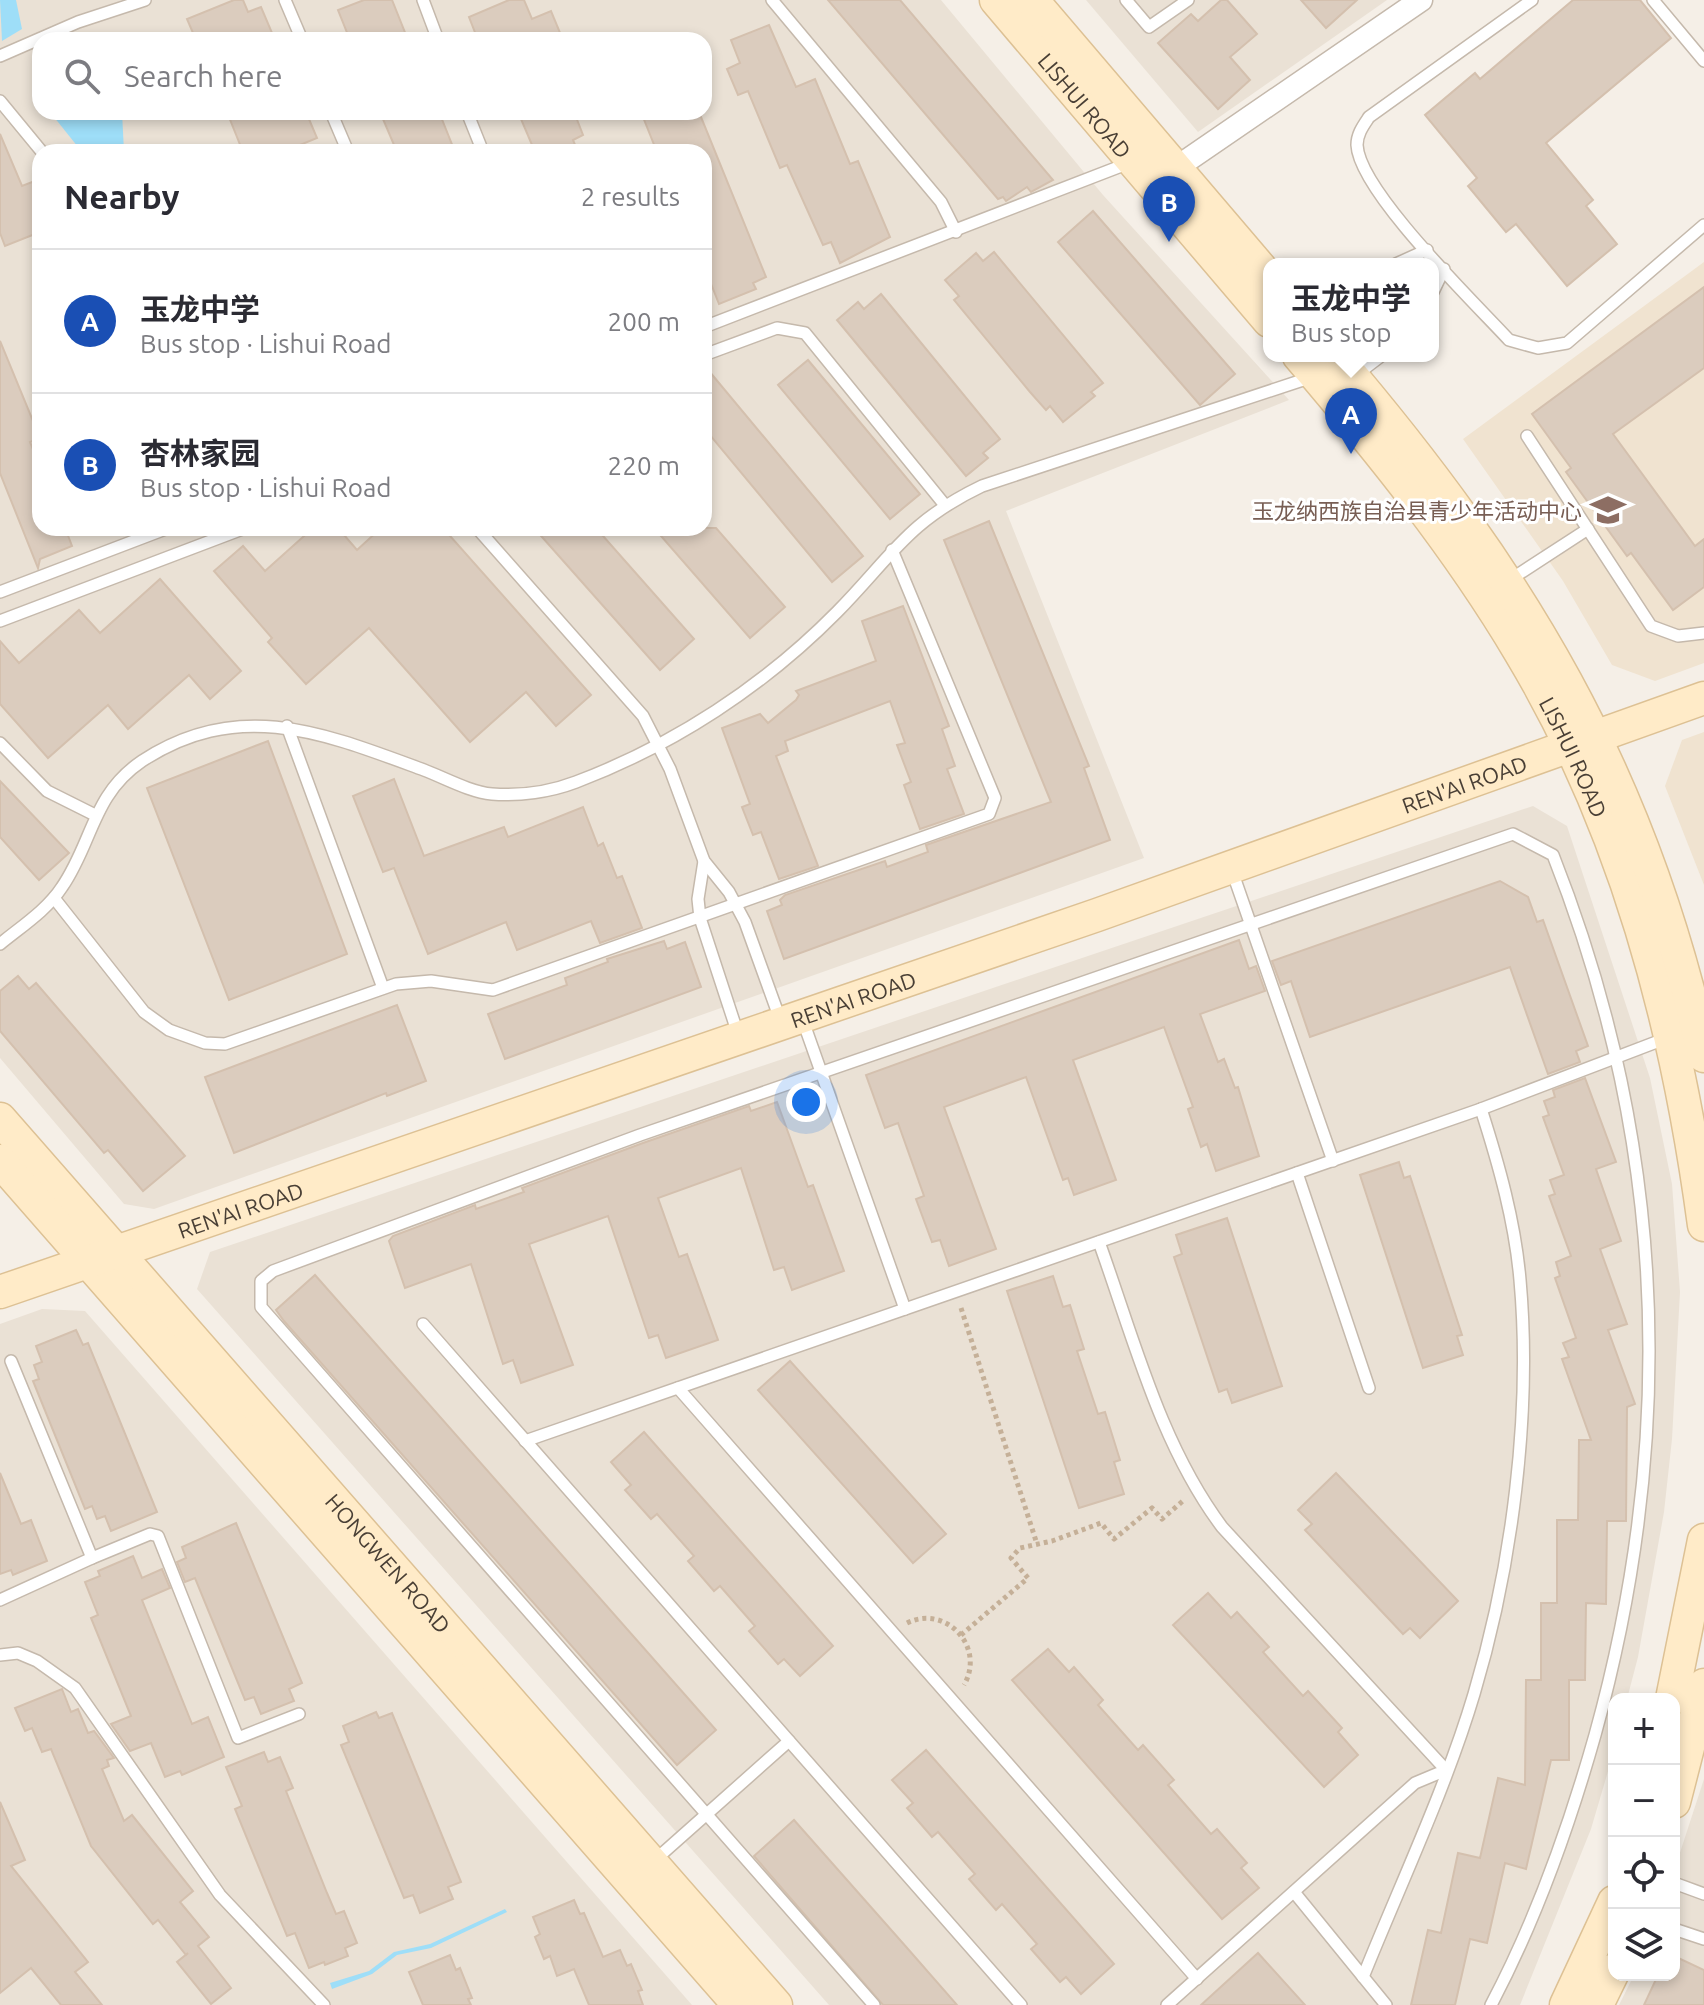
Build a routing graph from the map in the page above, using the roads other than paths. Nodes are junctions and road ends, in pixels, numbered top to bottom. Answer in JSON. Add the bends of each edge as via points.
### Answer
{"nodes":[{"id":1,"x":145,"y":0,"type":"edge"},
{"id":2,"x":285,"y":0,"type":"edge"},
{"id":3,"x":423,"y":0,"type":"edge"},
{"id":4,"x":772,"y":0,"type":"edge"},
{"id":5,"x":996,"y":0,"type":"edge"},
{"id":6,"x":1032,"y":0,"type":"edge"},
{"id":7,"x":1126,"y":0,"type":"edge"},
{"id":8,"x":1188,"y":0,"type":"edge"},
{"id":9,"x":1421,"y":0,"type":"edge"},
{"id":10,"x":1532,"y":0,"type":"edge"},
{"id":11,"x":1653,"y":0,"type":"edge"},
{"id":12,"x":55,"y":32,"type":"edge"},
{"id":13,"x":299,"y":32,"type":"edge"},
{"id":14,"x":435,"y":32,"type":"edge"},
{"id":15,"x":32,"y":42,"type":"edge"},
{"id":16,"x":0,"y":56,"type":"edge"},
{"id":17,"x":1704,"y":61,"type":"edge"},
{"id":18,"x":0,"y":101,"type":"edge"},
{"id":19,"x":334,"y":120,"type":"edge"},
{"id":20,"x":470,"y":120,"type":"edge"},
{"id":21,"x":35,"y":144,"type":"edge"},
{"id":22,"x":345,"y":144,"type":"edge"},
{"id":23,"x":480,"y":144,"type":"edge"},
{"id":24,"x":1133,"y":161,"type":"junction"},
{"id":25,"x":1176,"y":168,"type":"junction"},
{"id":26,"x":1704,"y":225,"type":"edge"},
{"id":27,"x":956,"y":232,"type":"junction"},
{"id":28,"x":1427,"y":250,"type":"junction"},
{"id":29,"x":1409,"y":258,"type":"edge"},
{"id":30,"x":1434,"y":258,"type":"edge"},
{"id":31,"x":1439,"y":263,"type":"edge"},
{"id":32,"x":1444,"y":269,"type":"junction"},
{"id":33,"x":1263,"y":271,"type":"edge"},
{"id":34,"x":1439,"y":279,"type":"edge"},
{"id":35,"x":1263,"y":314,"type":"edge"},
{"id":36,"x":712,"y":324,"type":"edge"},
{"id":37,"x":712,"y":352,"type":"edge"},
{"id":38,"x":1348,"y":362,"type":"edge"},
{"id":39,"x":1326,"y":366,"type":"edge"},
{"id":40,"x":1527,"y":436,"type":"dead end"},
{"id":41,"x":944,"y":504,"type":"junction"},
{"id":42,"x":1588,"y":529,"type":"junction"},
{"id":43,"x":147,"y":536,"type":"edge"},
{"id":44,"x":224,"y":536,"type":"edge"},
{"id":45,"x":484,"y":536,"type":"edge"},
{"id":46,"x":892,"y":550,"type":"junction"},
{"id":47,"x":1508,"y":581,"type":"junction"},
{"id":48,"x":0,"y":592,"type":"edge"},
{"id":49,"x":0,"y":621,"type":"edge"},
{"id":50,"x":1704,"y":633,"type":"edge"},
{"id":51,"x":1704,"y":698,"type":"edge"},
{"id":52,"x":287,"y":726,"type":"junction"},
{"id":53,"x":1583,"y":741,"type":"junction"},
{"id":54,"x":0,"y":743,"type":"edge"},
{"id":55,"x":658,"y":745,"type":"junction"},
{"id":56,"x":95,"y":815,"type":"junction"},
{"id":57,"x":704,"y":861,"type":"junction"},
{"id":58,"x":1231,"y":867,"type":"junction"},
{"id":59,"x":54,"y":898,"type":"junction"},
{"id":60,"x":736,"y":905,"type":"junction"},
{"id":61,"x":700,"y":918,"type":"junction"},
{"id":62,"x":1250,"y":924,"type":"junction"},
{"id":63,"x":0,"y":944,"type":"edge"},
{"id":64,"x":383,"y":988,"type":"junction"},
{"id":65,"x":1699,"y":1006,"type":"edge"},
{"id":66,"x":792,"y":1020,"type":"junction"},
{"id":67,"x":1671,"y":1036,"type":"junction"},
{"id":68,"x":740,"y":1038,"type":"junction"},
{"id":69,"x":1704,"y":1056,"type":"edge"},
{"id":70,"x":1618,"y":1057,"type":"junction"},
{"id":71,"x":822,"y":1073,"type":"junction"},
{"id":72,"x":1481,"y":1109,"type":"junction"},
{"id":73,"x":0,"y":1119,"type":"edge"},
{"id":74,"x":0,"y":1161,"type":"edge"},
{"id":75,"x":1333,"y":1161,"type":"junction"},
{"id":76,"x":1297,"y":1173,"type":"junction"},
{"id":77,"x":1704,"y":1225,"type":"edge"},
{"id":78,"x":1099,"y":1242,"type":"junction"},
{"id":79,"x":102,"y":1257,"type":"junction"},
{"id":80,"x":0,"y":1292,"type":"edge"},
{"id":81,"x":905,"y":1309,"type":"junction"},
{"id":82,"x":423,"y":1324,"type":"dead end"},
{"id":83,"x":11,"y":1361,"type":"dead end"},
{"id":84,"x":678,"y":1388,"type":"junction"},
{"id":85,"x":1369,"y":1388,"type":"dead end"},
{"id":86,"x":525,"y":1441,"type":"junction"},
{"id":87,"x":1704,"y":1540,"type":"edge"},
{"id":88,"x":92,"y":1558,"type":"junction"},
{"id":89,"x":0,"y":1600,"type":"edge"},
{"id":90,"x":0,"y":1655,"type":"edge"},
{"id":91,"x":1704,"y":1685,"type":"edge"},
{"id":92,"x":1673,"y":1693,"type":"edge"},
{"id":93,"x":299,"y":1714,"type":"dead end"},
{"id":94,"x":789,"y":1741,"type":"junction"},
{"id":95,"x":1446,"y":1770,"type":"junction"},
{"id":96,"x":1680,"y":1779,"type":"edge"},
{"id":97,"x":706,"y":1814,"type":"junction"},
{"id":98,"x":651,"y":1863,"type":"junction"},
{"id":99,"x":1680,"y":1885,"type":"edge"},
{"id":100,"x":1294,"y":1892,"type":"junction"},
{"id":101,"x":1704,"y":1894,"type":"edge"},
{"id":102,"x":1611,"y":1909,"type":"edge"},
{"id":103,"x":1680,"y":1931,"type":"edge"},
{"id":104,"x":1704,"y":1939,"type":"edge"},
{"id":105,"x":1363,"y":1977,"type":"junction"},
{"id":106,"x":1197,"y":1979,"type":"junction"},
{"id":107,"x":1609,"y":1981,"type":"edge"},
{"id":108,"x":324,"y":2005,"type":"edge"},
{"id":109,"x":739,"y":2005,"type":"edge"},
{"id":110,"x":776,"y":2005,"type":"edge"},
{"id":111,"x":874,"y":2005,"type":"edge"},
{"id":112,"x":1021,"y":2005,"type":"edge"},
{"id":113,"x":1167,"y":2005,"type":"edge"},
{"id":114,"x":1386,"y":2005,"type":"edge"},
{"id":115,"x":1491,"y":2005,"type":"edge"},
{"id":116,"x":1566,"y":2005,"type":"edge"},
{"id":117,"x":1597,"y":2005,"type":"edge"}],
"edges":[{"from":1,"to":12,"type":"lane"},
{"from":2,"to":13,"type":"lane"},
{"from":3,"to":14,"type":"lane"},
{"from":4,"to":27,"type":"lane","via":[[941,202]]},
{"from":5,"to":24,"type":"street","name":"LISHUI ROAD"},
{"from":6,"to":25,"type":"street","name":"LISHUI ROAD"},
{"from":7,"to":8,"type":"lane","via":[[1149,27]]},
{"from":9,"to":25,"type":"street"},
{"from":10,"to":28,"type":"lane","via":[[1369,117],[1358,137],[1359,156],[1386,205]]},
{"from":11,"to":17,"type":"lane"},
{"from":15,"to":16,"type":"lane"},
{"from":18,"to":21,"type":"lane"},
{"from":19,"to":22,"type":"lane"},
{"from":20,"to":23,"type":"lane"},
{"from":24,"to":27,"type":"lane"},
{"from":24,"to":35,"type":"street","name":"LISHUI ROAD"},
{"from":25,"to":33,"type":"street","name":"LISHUI ROAD"},
{"from":26,"to":32,"type":"lane","via":[[1567,343],[1553,347],[1509,340]]},
{"from":27,"to":36,"type":"lane"},
{"from":28,"to":29,"type":"lane"},
{"from":28,"to":30,"type":"lane"},
{"from":31,"to":32,"type":"lane"},
{"from":32,"to":34,"type":"lane"},
{"from":37,"to":41,"type":"lane","via":[[777,328],[805,333]]},
{"from":38,"to":39,"type":"lane"},
{"from":39,"to":41,"type":"lane"},
{"from":39,"to":47,"type":"street","name":"LISHUI ROAD","via":[[1416,455]]},
{"from":39,"to":53,"type":"street","name":"LISHUI ROAD"},
{"from":40,"to":42,"type":"lane"},
{"from":41,"to":46,"type":"lane"},
{"from":42,"to":47,"type":"lane"},
{"from":42,"to":50,"type":"lane","via":[[1651,626],[1678,636]]},
{"from":43,"to":48,"type":"lane"},
{"from":44,"to":49,"type":"lane"},
{"from":45,"to":55,"type":"lane","via":[[643,716]]},
{"from":46,"to":55,"type":"lane","via":[[790,655],[720,709]]},
{"from":46,"to":60,"type":"lane","via":[[995,798],[989,814]]},
{"from":47,"to":53,"type":"street","name":"LISHUI ROAD","via":[[1545,640]]},
{"from":51,"to":53,"type":"street","name":"REN'AI ROAD"},
{"from":52,"to":55,"type":"lane","via":[[339,739],[489,794],[572,784]]},
{"from":52,"to":56,"type":"lane","via":[[232,727],[160,751],[127,772]]},
{"from":52,"to":64,"type":"lane"},
{"from":53,"to":58,"type":"street","name":"REN'AI ROAD"},
{"from":53,"to":65,"type":"street","name":"LISHUI ROAD","via":[[1655,877]]},
{"from":53,"to":67,"type":"street","name":"LISHUI ROAD"},
{"from":54,"to":56,"type":"lane","via":[[47,791]]},
{"from":55,"to":57,"type":"lane"},
{"from":56,"to":59,"type":"lane","via":[[75,865]]},
{"from":57,"to":60,"type":"lane"},
{"from":57,"to":61,"type":"lane"},
{"from":58,"to":62,"type":"lane"},
{"from":58,"to":66,"type":"street","name":"REN'AI ROAD"},
{"from":59,"to":63,"type":"lane"},
{"from":59,"to":64,"type":"lane","via":[[144,1012],[187,1038],[225,1044]]},
{"from":60,"to":61,"type":"lane"},
{"from":60,"to":66,"type":"lane"},
{"from":61,"to":64,"type":"lane","via":[[493,990],[431,981]]},
{"from":61,"to":68,"type":"lane"},
{"from":62,"to":70,"type":"lane","via":[[1513,834],[1553,855],[1596,973]]},
{"from":62,"to":71,"type":"lane"},
{"from":62,"to":75,"type":"lane"},
{"from":65,"to":69,"type":"street","name":"LISHUI ROAD"},
{"from":66,"to":68,"type":"street","name":"REN'AI ROAD"},
{"from":66,"to":71,"type":"lane"},
{"from":67,"to":70,"type":"lane"},
{"from":67,"to":77,"type":"street","name":"LISHUI ROAD"},
{"from":68,"to":79,"type":"street","name":"REN'AI ROAD"},
{"from":70,"to":72,"type":"lane"},
{"from":70,"to":115,"type":"lane","via":[[1637,1157],[1650,1286],[1649,1415],[1634,1554],[1584,1774],[1533,1916]]},
{"from":71,"to":81,"type":"lane"},
{"from":71,"to":97,"type":"lane","via":[[273,1271],[258,1288],[261,1307]]},
{"from":72,"to":75,"type":"lane"},
{"from":72,"to":95,"type":"lane","via":[[1513,1228],[1523,1380],[1512,1503],[1490,1631],[1474,1696]]},
{"from":73,"to":79,"type":"street","name":"HONGWEN ROAD"},
{"from":74,"to":79,"type":"street","name":"HONGWEN ROAD"},
{"from":75,"to":76,"type":"lane"},
{"from":76,"to":78,"type":"lane"},
{"from":76,"to":85,"type":"lane"},
{"from":78,"to":81,"type":"lane"},
{"from":78,"to":95,"type":"lane","via":[[1171,1443],[1195,1491],[1222,1527]]},
{"from":79,"to":80,"type":"street","name":"REN'AI ROAD"},
{"from":79,"to":98,"type":"street","name":"HONGWEN ROAD"},
{"from":79,"to":109,"type":"street","name":"HONGWEN ROAD"},
{"from":81,"to":84,"type":"lane"},
{"from":82,"to":86,"type":"lane"},
{"from":83,"to":88,"type":"lane"},
{"from":84,"to":86,"type":"lane"},
{"from":84,"to":106,"type":"lane"},
{"from":86,"to":94,"type":"lane"},
{"from":87,"to":92,"type":"street"},
{"from":88,"to":89,"type":"lane"},
{"from":88,"to":93,"type":"lane","via":[[150,1534],[158,1536],[238,1738]]},
{"from":90,"to":108,"type":"lane","via":[[18,1653],[37,1661],[75,1688],[220,1895]]},
{"from":91,"to":96,"type":"street"},
{"from":94,"to":97,"type":"lane"},
{"from":94,"to":112,"type":"lane"},
{"from":95,"to":100,"type":"lane","via":[[1415,1783]]},
{"from":95,"to":105,"type":"lane"},
{"from":97,"to":98,"type":"lane"},
{"from":97,"to":111,"type":"lane"},
{"from":98,"to":110,"type":"street","name":"HONGWEN ROAD"},
{"from":99,"to":101,"type":"lane"},
{"from":100,"to":105,"type":"lane"},
{"from":100,"to":106,"type":"lane"},
{"from":102,"to":116,"type":"street"},
{"from":103,"to":104,"type":"lane"},
{"from":105,"to":114,"type":"lane"},
{"from":106,"to":113,"type":"lane"},
{"from":107,"to":117,"type":"street"}]}
